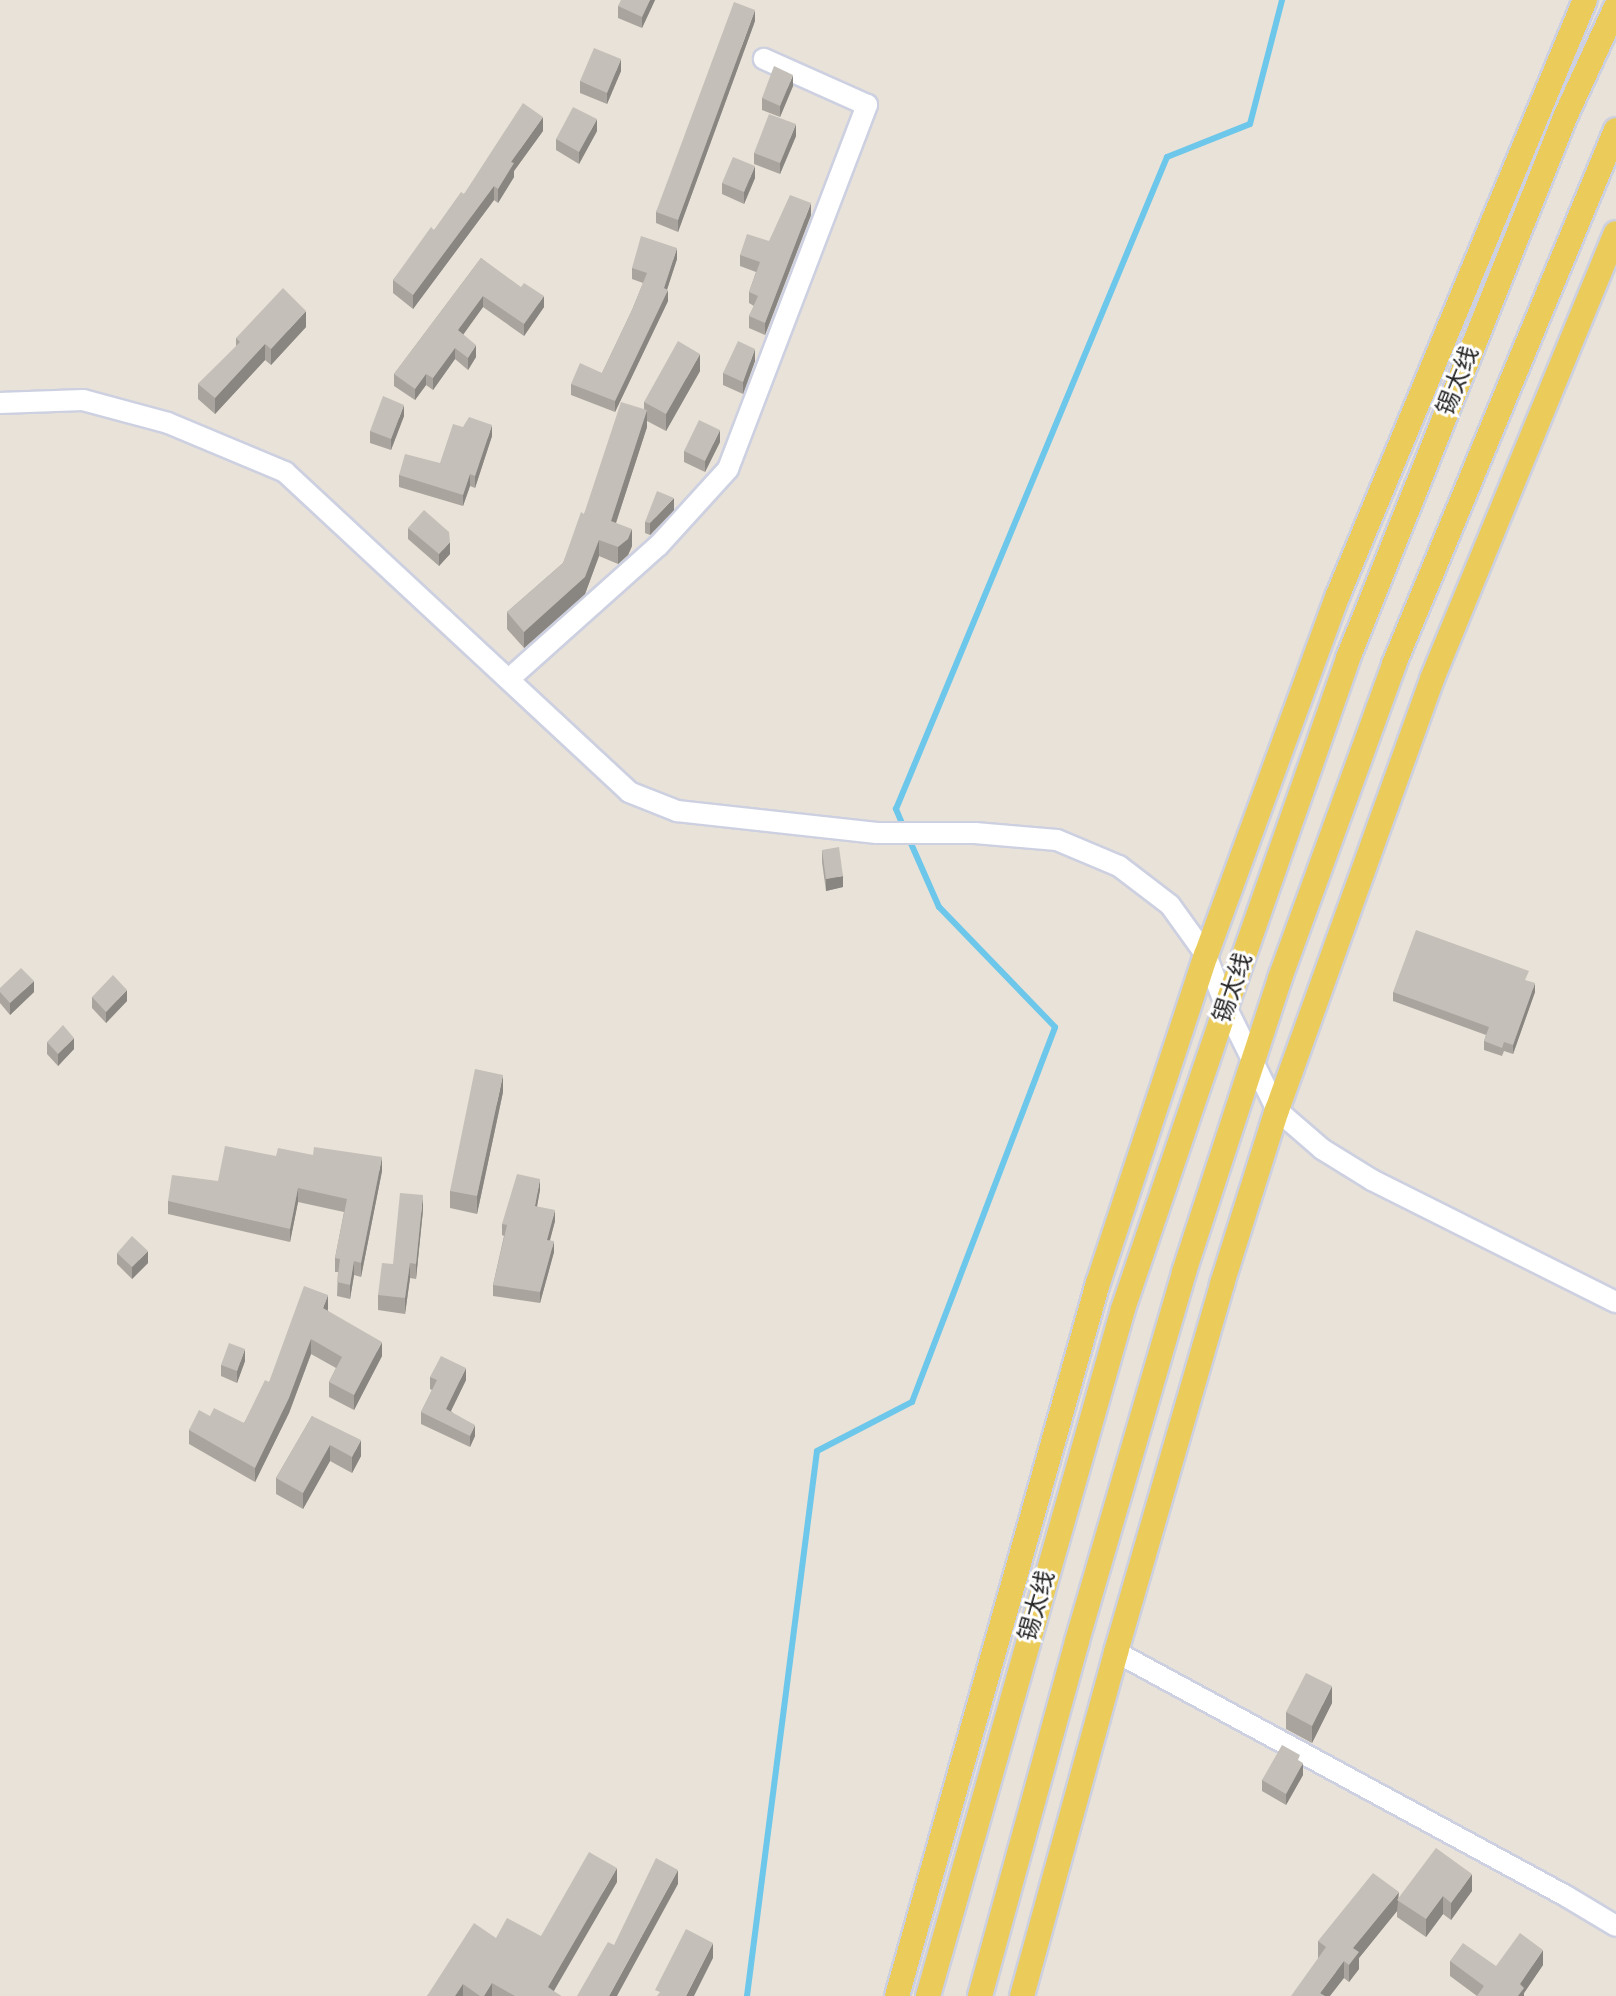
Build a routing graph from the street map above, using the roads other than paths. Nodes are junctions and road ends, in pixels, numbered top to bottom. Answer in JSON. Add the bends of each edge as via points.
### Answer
{"nodes":[{"id":1,"x":1585,"y":0,"type":"edge"},
{"id":2,"x":1616,"y":7,"type":"edge"},
{"id":3,"x":764,"y":59,"type":"dead end"},
{"id":4,"x":1616,"y":130,"type":"edge"},
{"id":5,"x":1616,"y":233,"type":"edge"},
{"id":6,"x":0,"y":403,"type":"edge"},
{"id":7,"x":509,"y":679,"type":"junction"},
{"id":8,"x":1206,"y":955,"type":"junction"},
{"id":9,"x":1226,"y":1007,"type":"junction"},
{"id":10,"x":1253,"y":1062,"type":"junction"},
{"id":11,"x":1277,"y":1110,"type":"junction"},
{"id":12,"x":1616,"y":1302,"type":"edge"},
{"id":13,"x":1116,"y":1652,"type":"junction"},
{"id":14,"x":1616,"y":1926,"type":"edge"},
{"id":15,"x":897,"y":1996,"type":"edge"},
{"id":16,"x":928,"y":1996,"type":"edge"},
{"id":17,"x":980,"y":1996,"type":"edge"},
{"id":18,"x":1022,"y":1996,"type":"edge"}],
"edges":[{"from":1,"to":8,"type":"main road","via":[[1338,595]]},
{"from":2,"to":9,"type":"main road","name":"锡太线","via":[[1566,115],[1348,658]]},
{"from":3,"to":7,"type":"street","via":[[867,105],[728,469],[658,546]]},
{"from":4,"to":10,"type":"main road","name":"锡太线","via":[[1394,664]]},
{"from":5,"to":11,"type":"main road","via":[[1432,679]]},
{"from":6,"to":7,"type":"street","via":[[83,400],[168,423],[285,472]]},
{"from":7,"to":8,"type":"street","via":[[629,792],[677,811],[877,833],[1057,840],[1119,866],[1170,905]]},
{"from":8,"to":9,"type":"street"},
{"from":8,"to":15,"type":"main road","via":[[1098,1283]]},
{"from":9,"to":10,"type":"street"},
{"from":9,"to":16,"type":"main road","name":"锡太线","via":[[1123,1309]]},
{"from":10,"to":11,"type":"street"},
{"from":10,"to":17,"type":"main road","name":"锡太线","via":[[1179,1286]]},
{"from":11,"to":12,"type":"street","via":[[1322,1149],[1372,1180]]},
{"from":11,"to":13,"type":"main road"},
{"from":13,"to":14,"type":"street"},
{"from":13,"to":18,"type":"main road"}]}
